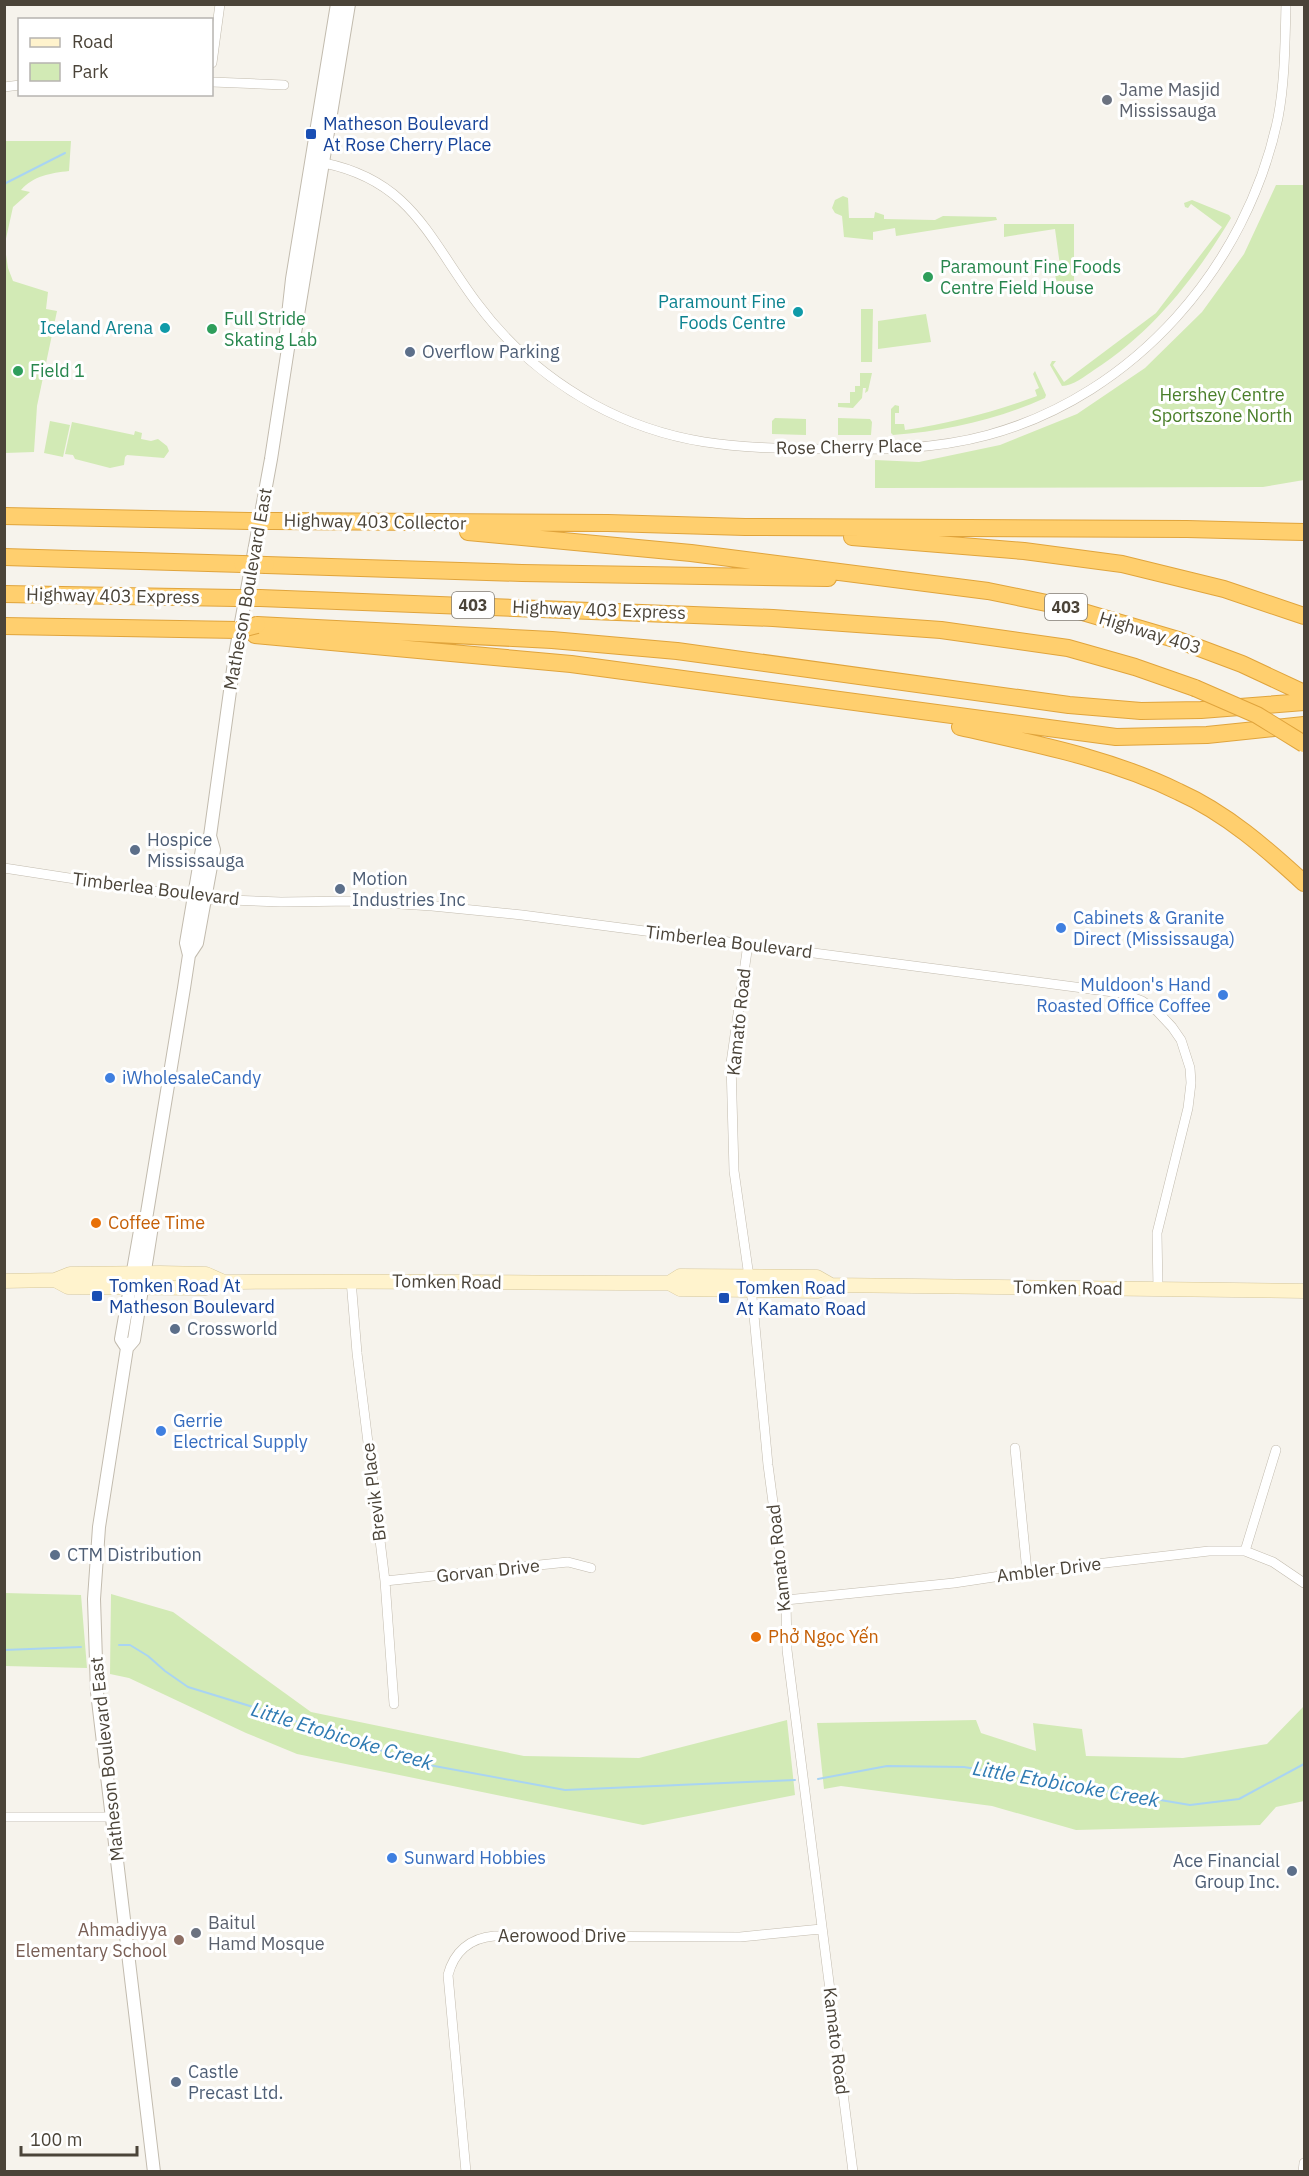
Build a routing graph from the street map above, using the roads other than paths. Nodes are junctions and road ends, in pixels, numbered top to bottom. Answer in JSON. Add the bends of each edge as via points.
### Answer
{"nodes":[{"id":1,"x":220,"y":4,"type":"edge"},
{"id":2,"x":337,"y":4,"type":"edge"},
{"id":3,"x":349,"y":4,"type":"edge"},
{"id":4,"x":1286,"y":4,"type":"edge"},
{"id":5,"x":213,"y":56,"type":"edge"},
{"id":6,"x":213,"y":82,"type":"edge"},
{"id":7,"x":284,"y":85,"type":"dead end"},
{"id":8,"x":324,"y":163,"type":"junction"},
{"id":9,"x":289,"y":342,"type":"junction"},
{"id":10,"x":4,"y":516,"type":"edge"},
{"id":11,"x":1305,"y":520,"type":"edge"},
{"id":12,"x":451,"y":523,"type":"junction"},
{"id":13,"x":745,"y":527,"type":"junction"},
{"id":14,"x":1187,"y":529,"type":"junction"},
{"id":15,"x":1305,"y":532,"type":"edge"},
{"id":16,"x":4,"y":557,"type":"edge"},
{"id":17,"x":883,"y":579,"type":"junction"},
{"id":18,"x":4,"y":594,"type":"edge"},
{"id":19,"x":1305,"y":616,"type":"edge"},
{"id":20,"x":4,"y":626,"type":"edge"},
{"id":21,"x":256,"y":630,"type":"junction"},
{"id":22,"x":941,"y":630,"type":"joint"},
{"id":23,"x":1305,"y":693,"type":"edge"},
{"id":24,"x":1305,"y":702,"type":"edge"},
{"id":25,"x":860,"y":704,"type":"junction"},
{"id":26,"x":1305,"y":724,"type":"edge"},
{"id":27,"x":1305,"y":744,"type":"edge"},
{"id":28,"x":4,"y":868,"type":"edge"},
{"id":29,"x":1305,"y":883,"type":"edge"},
{"id":30,"x":200,"y":898,"type":"junction"},
{"id":31,"x":748,"y":944,"type":"junction"},
{"id":32,"x":138,"y":1273,"type":"junction"},
{"id":33,"x":55,"y":1280,"type":"junction"},
{"id":34,"x":351,"y":1280,"type":"junction"},
{"id":35,"x":4,"y":1281,"type":"edge"},
{"id":36,"x":224,"y":1282,"type":"junction"},
{"id":37,"x":749,"y":1283,"type":"junction"},
{"id":38,"x":136,"y":1288,"type":"junction"},
{"id":39,"x":1158,"y":1289,"type":"junction"},
{"id":40,"x":1305,"y":1291,"type":"edge"},
{"id":41,"x":1015,"y":1448,"type":"dead end"},
{"id":42,"x":1276,"y":1450,"type":"dead end"},
{"id":43,"x":1245,"y":1551,"type":"junction"},
{"id":44,"x":591,"y":1568,"type":"dead end"},
{"id":45,"x":1027,"y":1572,"type":"junction"},
{"id":46,"x":385,"y":1581,"type":"junction"},
{"id":47,"x":1305,"y":1582,"type":"edge"},
{"id":48,"x":786,"y":1600,"type":"junction"},
{"id":49,"x":394,"y":1704,"type":"dead end"},
{"id":50,"x":4,"y":1817,"type":"edge"},
{"id":51,"x":113,"y":1817,"type":"junction"},
{"id":52,"x":821,"y":1929,"type":"junction"},
{"id":53,"x":1305,"y":2163,"type":"edge"},
{"id":54,"x":154,"y":2172,"type":"edge"},
{"id":55,"x":466,"y":2172,"type":"edge"},
{"id":56,"x":853,"y":2172,"type":"edge"},
{"id":57,"x":1302,"y":2172,"type":"edge"}],
"edges":[{"from":1,"to":5,"type":"street"},
{"from":2,"to":9,"type":"street","name":"Matheson Boulevard East","via":[[292,279],[285,333]]},
{"from":3,"to":8,"type":"street","name":"Matheson Boulevard East"},
{"from":4,"to":8,"type":"street","name":"Rose Cherry Place","via":[[1281,94],[1270,150],[1232,239],[1199,291],[1165,331],[1130,362],[1064,405],[990,434],[934,446],[887,450],[726,446],[667,434],[612,413],[573,392],[522,354],[477,304],[424,224],[407,206],[362,174]]},
{"from":6,"to":7,"type":"street"},
{"from":8,"to":9,"type":"street","name":"Matheson Boulevard East","via":[[295,333]]},
{"from":9,"to":30,"type":"street","name":"Matheson Boulevard East","via":[[235,656],[210,836],[214,850]]},
{"from":10,"to":12,"type":"highway","name":"Highway 403 Collector","bridge":true},
{"from":11,"to":14,"type":"highway"},
{"from":12,"to":13,"type":"highway","name":"Highway 403 Collector"},
{"from":12,"to":17,"type":"highway","via":[[469,533],[702,554]]},
{"from":13,"to":14,"type":"highway"},
{"from":13,"to":19,"type":"highway","via":[[814,536],[1024,550],[1122,564],[1224,589]]},
{"from":14,"to":15,"type":"highway"},
{"from":16,"to":17,"type":"highway","name":"Highway 403 Express","number":"403","bridge":true},
{"from":17,"to":23,"type":"highway","name":"Highway 403","number":"403","via":[[988,591],[1066,607],[1178,640]]},
{"from":18,"to":22,"type":"highway","name":"Highway 403 Express","number":"403","bridge":true,"via":[[260,598],[773,618]]},
{"from":20,"to":21,"type":"highway","bridge":true},
{"from":21,"to":24,"type":"highway","via":[[540,639],[677,651],[1069,705],[1142,711]]},
{"from":21,"to":25,"type":"highway","via":[[571,664]]},
{"from":22,"to":27,"type":"highway","name":"Highway 403","number":"403","bridge":true,"via":[[1068,648],[1135,667],[1257,716]]},
{"from":25,"to":26,"type":"highway","via":[[1116,737],[1207,735]]},
{"from":25,"to":29,"type":"highway","via":[[1061,749],[1134,772],[1181,792],[1222,818]]},
{"from":28,"to":30,"type":"street","name":"Timberlea Boulevard"},
{"from":30,"to":31,"type":"street","name":"Timberlea Boulevard","via":[[432,906]]},
{"from":30,"to":32,"type":"street","name":"Matheson Boulevard East","via":[[186,943],[189,955],[146,1219],[141,1225]]},
{"from":31,"to":37,"type":"street","name":"Kamato Road","via":[[731,1063],[734,1171]]},
{"from":31,"to":39,"type":"street","name":"Timberlea Boulevard","via":[[1121,993],[1157,1011],[1181,1040],[1191,1083],[1157,1233]]},
{"from":32,"to":33,"type":"main road","name":"Tomken Road","via":[[70,1274]]},
{"from":32,"to":36,"type":"main road","name":"Tomken Road","via":[[206,1274]]},
{"from":32,"to":38,"type":"street","name":"Matheson Boulevard East"},
{"from":33,"to":35,"type":"main road","name":"Tomken Road"},
{"from":33,"to":38,"type":"main road","name":"Tomken Road","via":[[68,1287]]},
{"from":34,"to":36,"type":"main road","name":"Tomken Road"},
{"from":34,"to":37,"type":"main road","name":"Tomken Road","via":[[669,1283],[680,1289]]},
{"from":34,"to":46,"type":"street","name":"Brevik Place"},
{"from":36,"to":38,"type":"main road","name":"Tomken Road","via":[[206,1288]]},
{"from":37,"to":39,"type":"main road","name":"Tomken Road","via":[[818,1291],[831,1285]]},
{"from":37,"to":48,"type":"street","name":"Kamato Road"},
{"from":38,"to":51,"type":"street","name":"Matheson Boulevard East","via":[[121,1339],[127,1347],[105,1478],[93,1586],[97,1692]]},
{"from":39,"to":40,"type":"main road","name":"Tomken Road"},
{"from":41,"to":45,"type":"street"},
{"from":42,"to":43,"type":"street"},
{"from":43,"to":45,"type":"street","name":"Ambler Drive","via":[[1201,1552]]},
{"from":43,"to":47,"type":"street","name":"Ambler Drive","via":[[1273,1562]]},
{"from":44,"to":46,"type":"street","name":"Gorvan Drive","via":[[568,1562]]},
{"from":45,"to":48,"type":"street","name":"Ambler Drive"},
{"from":46,"to":49,"type":"street","name":"Brevik Place"},
{"from":48,"to":52,"type":"street","name":"Kamato Road","via":[[787,1650]]},
{"from":50,"to":51,"type":"street"},
{"from":51,"to":54,"type":"street","name":"Matheson Boulevard East"},
{"from":52,"to":55,"type":"street","name":"Aerowood Drive","via":[[740,1936],[494,1936],[472,1941],[455,1956],[448,1975]]},
{"from":52,"to":56,"type":"street","name":"Kamato Road"},
{"from":53,"to":57,"type":"street"}]}
